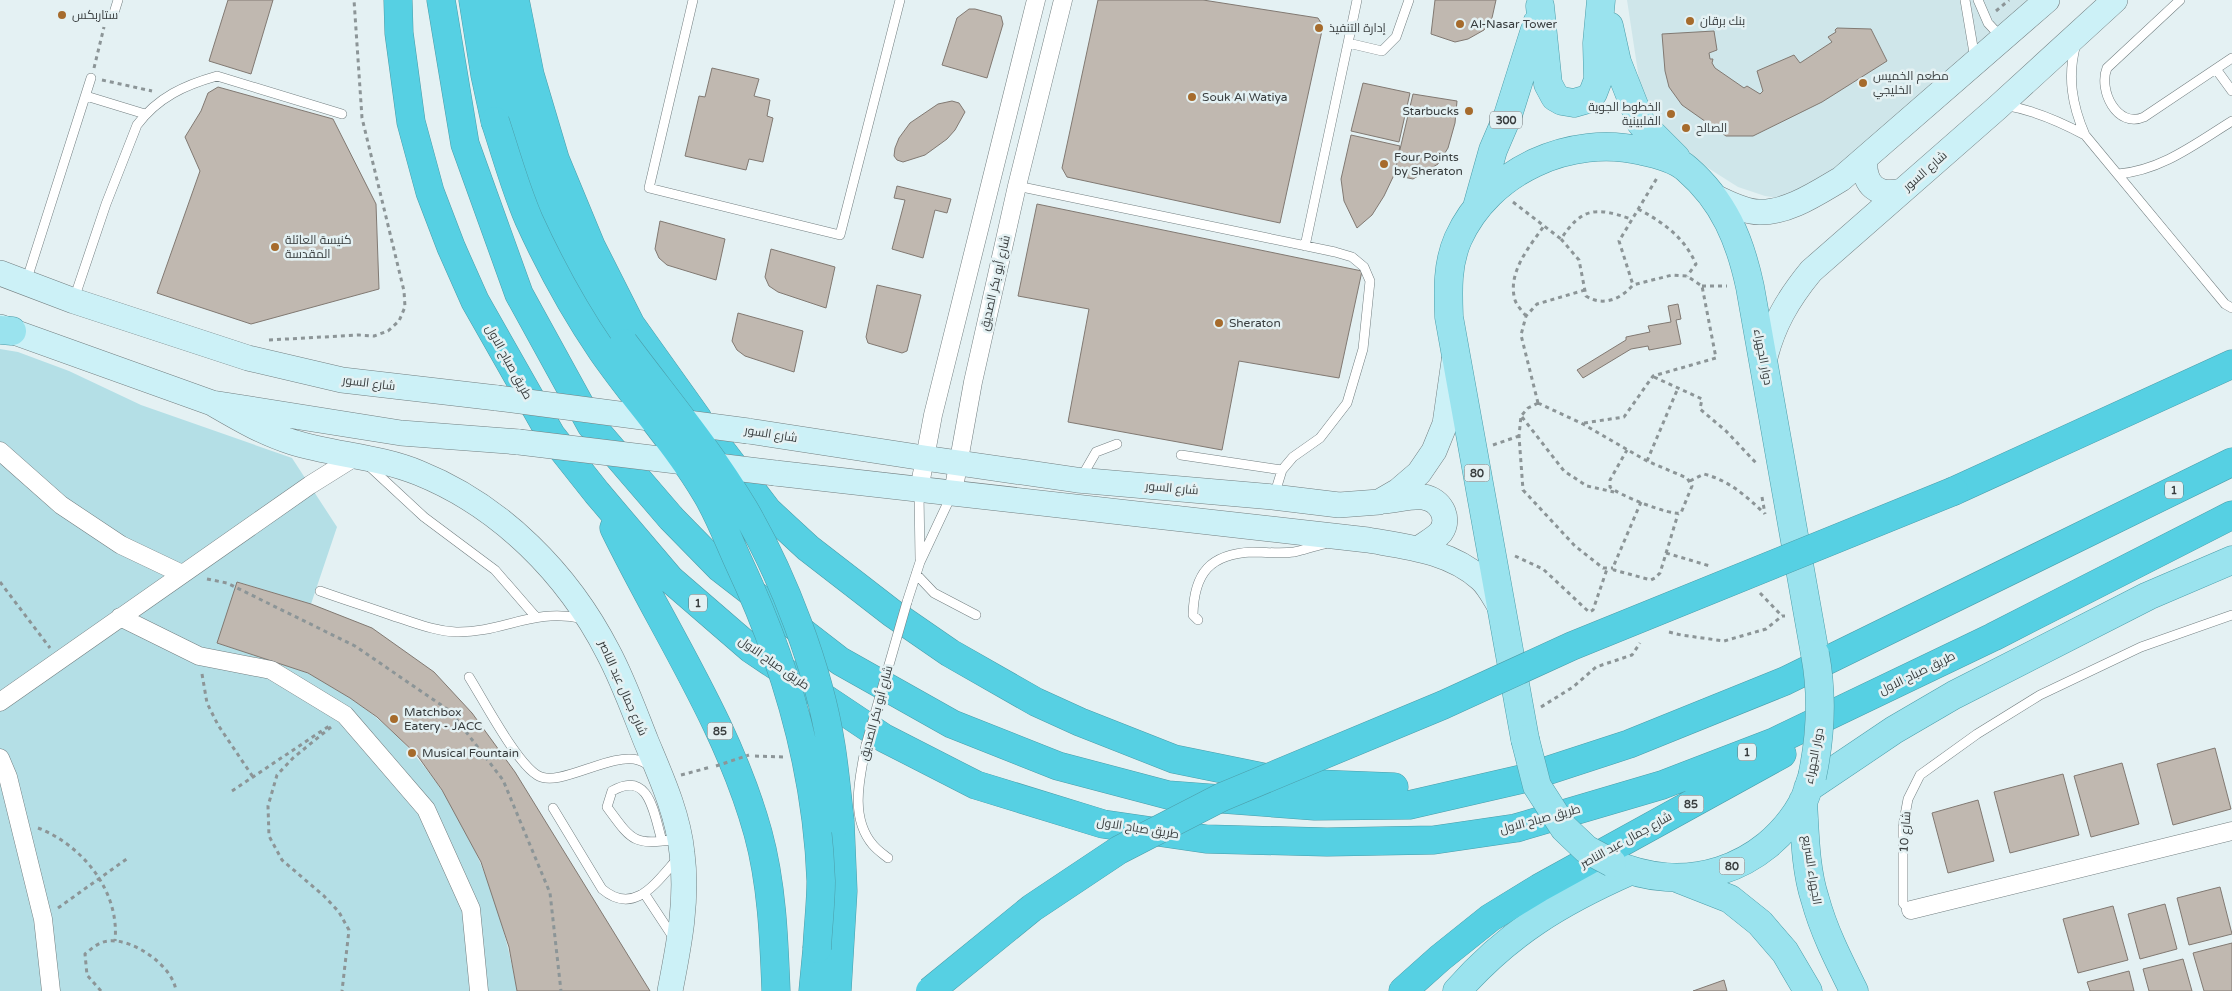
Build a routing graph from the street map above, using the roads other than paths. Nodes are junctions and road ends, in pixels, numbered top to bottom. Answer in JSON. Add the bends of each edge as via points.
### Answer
{"nodes":[{"id":1,"x":118,"y":0,"type":"edge"},
{"id":2,"x":398,"y":0,"type":"edge"},
{"id":3,"x":441,"y":0,"type":"edge"},
{"id":4,"x":474,"y":0,"type":"edge"},
{"id":5,"x":491,"y":0,"type":"edge"},
{"id":6,"x":515,"y":0,"type":"edge"},
{"id":7,"x":693,"y":0,"type":"edge"},
{"id":8,"x":900,"y":0,"type":"edge"},
{"id":9,"x":1063,"y":0,"type":"edge"},
{"id":10,"x":1357,"y":0,"type":"edge"},
{"id":11,"x":1409,"y":0,"type":"edge"},
{"id":12,"x":1601,"y":0,"type":"edge"},
{"id":13,"x":1605,"y":0,"type":"edge"},
{"id":14,"x":1965,"y":0,"type":"edge"},
{"id":15,"x":1978,"y":0,"type":"edge"},
{"id":16,"x":2047,"y":0,"type":"edge"},
{"id":17,"x":2115,"y":0,"type":"edge"},
{"id":18,"x":2180,"y":0,"type":"edge"},
{"id":19,"x":1033,"y":3,"type":"edge"},
{"id":20,"x":1537,"y":11,"type":"edge"},
{"id":21,"x":113,"y":16,"type":"dead end"},
{"id":22,"x":2078,"y":34,"type":"junction"},
{"id":23,"x":2003,"y":39,"type":"junction"},
{"id":24,"x":1348,"y":43,"type":"junction"},
{"id":25,"x":2232,"y":58,"type":"edge"},
{"id":26,"x":1976,"y":62,"type":"junction"},
{"id":27,"x":2216,"y":69,"type":"junction"},
{"id":28,"x":91,"y":78,"type":"road end"},
{"id":29,"x":2232,"y":91,"type":"edge"},
{"id":30,"x":86,"y":96,"type":"junction"},
{"id":31,"x":2001,"y":105,"type":"junction"},
{"id":32,"x":145,"y":114,"type":"junction"},
{"id":33,"x":342,"y":114,"type":"dead end"},
{"id":34,"x":2232,"y":121,"type":"edge"},
{"id":35,"x":2086,"y":135,"type":"junction"},
{"id":36,"x":1865,"y":159,"type":"junction"},
{"id":37,"x":1677,"y":164,"type":"junction"},
{"id":38,"x":2118,"y":174,"type":"junction"},
{"id":39,"x":1017,"y":186,"type":"junction"},
{"id":40,"x":1902,"y":191,"type":"junction"},
{"id":41,"x":1715,"y":198,"type":"junction"},
{"id":42,"x":1476,"y":211,"type":"junction"},
{"id":43,"x":1305,"y":246,"type":"junction"},
{"id":44,"x":0,"y":273,"type":"edge"},
{"id":45,"x":26,"y":283,"type":"junction"},
{"id":46,"x":74,"y":301,"type":"junction"},
{"id":47,"x":2232,"y":308,"type":"edge"},
{"id":48,"x":4,"y":329,"type":"edge"},
{"id":49,"x":1455,"y":351,"type":"junction"},
{"id":50,"x":1764,"y":362,"type":"junction"},
{"id":51,"x":2232,"y":364,"type":"edge"},
{"id":52,"x":212,"y":403,"type":"junction"},
{"id":53,"x":1116,"y":444,"type":"dead end"},
{"id":54,"x":0,"y":451,"type":"edge"},
{"id":55,"x":358,"y":455,"type":"junction"},
{"id":56,"x":1181,"y":455,"type":"dead end"},
{"id":57,"x":924,"y":458,"type":"junction"},
{"id":58,"x":2232,"y":462,"type":"edge"},
{"id":59,"x":958,"y":463,"type":"junction"},
{"id":60,"x":1282,"y":470,"type":"junction"},
{"id":61,"x":1080,"y":480,"type":"junction"},
{"id":62,"x":919,"y":490,"type":"junction"},
{"id":63,"x":597,"y":493,"type":"junction"},
{"id":64,"x":953,"y":493,"type":"junction"},
{"id":65,"x":1273,"y":497,"type":"junction"},
{"id":66,"x":1379,"y":502,"type":"junction"},
{"id":67,"x":2232,"y":515,"type":"edge"},
{"id":68,"x":1346,"y":538,"type":"junction"},
{"id":69,"x":1418,"y":549,"type":"junction"},
{"id":70,"x":2232,"y":560,"type":"edge"},
{"id":71,"x":920,"y":562,"type":"junction"},
{"id":72,"x":182,"y":574,"type":"junction"},
{"id":73,"x":916,"y":574,"type":"junction"},
{"id":74,"x":320,"y":592,"type":"dead end"},
{"id":75,"x":1501,"y":608,"type":"junction"},
{"id":76,"x":976,"y":614,"type":"dead end"},
{"id":77,"x":2232,"y":615,"type":"edge"},
{"id":78,"x":536,"y":616,"type":"junction"},
{"id":79,"x":120,"y":617,"type":"junction"},
{"id":80,"x":1198,"y":620,"type":"dead end"},
{"id":81,"x":591,"y":621,"type":"junction"},
{"id":82,"x":1993,"y":637,"type":"junction"},
{"id":83,"x":469,"y":678,"type":"dead end"},
{"id":84,"x":0,"y":702,"type":"edge"},
{"id":85,"x":0,"y":758,"type":"edge"},
{"id":86,"x":1522,"y":779,"type":"junction"},
{"id":87,"x":661,"y":780,"type":"junction"},
{"id":88,"x":1808,"y":788,"type":"junction"},
{"id":89,"x":553,"y":808,"type":"dead end"},
{"id":90,"x":2232,"y":831,"type":"edge"},
{"id":91,"x":675,"y":844,"type":"junction"},
{"id":92,"x":888,"y":858,"type":"dead end"},
{"id":93,"x":1621,"y":867,"type":"junction"},
{"id":94,"x":1678,"y":878,"type":"junction"},
{"id":95,"x":644,"y":894,"type":"junction"},
{"id":96,"x":1911,"y":910,"type":"joint"},
{"id":97,"x":679,"y":948,"type":"junction"},
{"id":98,"x":51,"y":991,"type":"edge"},
{"id":99,"x":479,"y":991,"type":"edge"},
{"id":100,"x":670,"y":991,"type":"edge"},
{"id":101,"x":776,"y":991,"type":"edge"},
{"id":102,"x":813,"y":991,"type":"edge"},
{"id":103,"x":837,"y":991,"type":"edge"},
{"id":104,"x":930,"y":991,"type":"edge"},
{"id":105,"x":1403,"y":991,"type":"edge"},
{"id":106,"x":1457,"y":991,"type":"edge"},
{"id":107,"x":1808,"y":991,"type":"edge"},
{"id":108,"x":1854,"y":991,"type":"edge"}],
"edges":[{"from":1,"to":21,"type":"lane"},
{"from":2,"to":63,"type":"highway","name":"طريق صباح الاول","number":"1","via":[[399,33],[411,122],[430,192],[451,247],[476,301],[551,435]]},
{"from":3,"to":86,"type":"highway","number":"1","via":[[465,144],[518,294],[591,425],[671,518],[720,568],[840,661],[952,724],[1058,766],[1168,795],[1315,806],[1409,804]]},
{"from":4,"to":102,"type":"highway","bridge":true,"via":[[495,121],[528,218],[553,271],[604,353],[678,450],[708,496],[748,582],[790,689],[816,814],[821,882]]},
{"from":5,"to":103,"type":"highway","bridge":true,"via":[[517,126],[550,214],[593,299],[689,428],[744,509],[797,624],[831,745],[840,821],[843,891]]},
{"from":6,"to":86,"type":"highway","via":[[530,75],[555,159],[591,246],[631,325],[768,511],[844,576],[950,653],[1036,702],[1174,759],[1292,783],[1406,788]]},
{"from":7,"to":8,"type":"lane","via":[[649,188],[840,235]]},
{"from":9,"to":39,"type":"street","name":"شارع أبو بكر الصديق"},
{"from":10,"to":24,"type":"lane"},
{"from":11,"to":24,"type":"lane","via":[[1396,37],[1382,51]]},
{"from":12,"to":20,"type":"main road","via":[[1596,43],[1598,80],[1588,99],[1574,103],[1555,97],[1548,84]]},
{"from":13,"to":37,"type":"main road","via":[[1617,62],[1641,123]]},
{"from":14,"to":26,"type":"lane"},
{"from":15,"to":23,"type":"lane","via":[[1988,23]]},
{"from":16,"to":23,"type":"main road"},
{"from":17,"to":22,"type":"main road","name":"شارع السور"},
{"from":18,"to":27,"type":"lane","via":[[2112,61],[2104,76],[2105,92],[2123,117],[2139,120]]},
{"from":19,"to":57,"type":"street","name":"شارع أبو بكر الصديق"},
{"from":20,"to":42,"type":"main road","number":"300","via":[[1508,115],[1493,150]]},
{"from":22,"to":31,"type":"main road","name":"شارع السور"},
{"from":22,"to":35,"type":"lane","via":[[2073,54],[2072,96]]},
{"from":23,"to":26,"type":"main road"},
{"from":24,"to":43,"type":"lane"},
{"from":25,"to":27,"type":"lane"},
{"from":26,"to":36,"type":"main road"},
{"from":27,"to":29,"type":"lane"},
{"from":28,"to":30,"type":"lane"},
{"from":30,"to":32,"type":"lane"},
{"from":30,"to":45,"type":"lane"},
{"from":31,"to":35,"type":"lane","via":[[2036,112]]},
{"from":31,"to":40,"type":"main road","name":"شارع السور"},
{"from":32,"to":33,"type":"lane","via":[[166,95],[218,76]]},
{"from":32,"to":46,"type":"lane","via":[[136,124]]},
{"from":34,"to":38,"type":"lane","via":[[2166,162]]},
{"from":35,"to":38,"type":"lane"},
{"from":36,"to":40,"type":"main road","via":[[1864,172],[1878,191],[1890,194]]},
{"from":36,"to":41,"type":"main road","via":[[1841,179],[1807,199],[1782,208],[1759,212]]},
{"from":37,"to":41,"type":"main road","name":"دوار الجهراء","number":"80"},
{"from":37,"to":42,"type":"main road","name":"دوار الجهراء","number":"80","via":[[1633,149],[1596,147],[1560,153],[1526,167],[1496,189]]},
{"from":38,"to":47,"type":"lane","via":[[2225,304]]},
{"from":39,"to":43,"type":"lane"},
{"from":39,"to":59,"type":"street","name":"شارع أبو بكر الصديق"},
{"from":40,"to":50,"type":"main road","name":"شارع السور","via":[[1834,249],[1794,291],[1769,340]]},
{"from":41,"to":50,"type":"main road","name":"دوار الجهراء","number":"80","via":[[1732,225],[1744,261]]},
{"from":42,"to":49,"type":"main road","name":"دوار الجهراء","number":"80","via":[[1458,239],[1447,279]]},
{"from":43,"to":60,"type":"lane","via":[[1352,257],[1364,266],[1370,281],[1363,349],[1347,403],[1320,438],[1293,457]]},
{"from":44,"to":45,"type":"main road","name":"شارع السور"},
{"from":45,"to":46,"type":"main road","name":"شارع السور"},
{"from":46,"to":57,"type":"main road","name":"شارع السور","bridge":true,"via":[[248,358],[342,380],[748,430]]},
{"from":48,"to":52,"type":"main road"},
{"from":49,"to":66,"type":"main road","name":"شارع السور","via":[[1445,424],[1434,451],[1419,473]]},
{"from":49,"to":75,"type":"main road","name":"دوار الجهراء","number":"80"},
{"from":50,"to":88,"type":"main road","name":"دوار الجهراء","number":"80","bridge":true,"via":[[1820,677],[1819,744]]},
{"from":51,"to":104,"type":"highway","bridge":true,"via":[[1954,491],[1572,646],[1443,705],[1222,798],[1119,850],[1032,908]]},
{"from":52,"to":55,"type":"main road","name":"شارع جمال عبد الناصر","via":[[251,426],[292,442]]},
{"from":52,"to":62,"type":"main road","bridge":true,"via":[[401,433],[519,442]]},
{"from":53,"to":61,"type":"lane","via":[[1096,452]]},
{"from":54,"to":72,"type":"street","via":[[67,509],[120,545]]},
{"from":55,"to":72,"type":"street"},
{"from":55,"to":78,"type":"lane","via":[[424,517],[495,570]]},
{"from":55,"to":81,"type":"main road","name":"شارع جمال عبد الناصر","via":[[419,473],[486,510],[544,559]]},
{"from":56,"to":60,"type":"lane"},
{"from":57,"to":59,"type":"main road","name":"شارع السور"},
{"from":57,"to":62,"type":"street","name":"شارع أبو بكر الصديق"},
{"from":58,"to":86,"type":"highway","number":"1","via":[[1785,681],[1629,744]]},
{"from":59,"to":61,"type":"main road","name":"شارع السور"},
{"from":59,"to":64,"type":"street","name":"شارع أبو بكر الصديق"},
{"from":60,"to":65,"type":"lane"},
{"from":61,"to":65,"type":"main road","name":"شارع السور"},
{"from":62,"to":64,"type":"main road"},
{"from":62,"to":71,"type":"lane","name":"شارع أبو بكر الصديق"},
{"from":63,"to":82,"type":"highway","name":"طريق صباح الاول","number":"1","via":[[670,579],[751,649],[884,738],[976,785],[1103,824],[1206,839],[1434,840],[1516,828],[1662,785],[1774,742]]},
{"from":63,"to":101,"type":"highway","number":"85","via":[[641,584],[706,702],[747,798],[766,876]]},
{"from":64,"to":68,"type":"main road"},
{"from":64,"to":71,"type":"lane","name":"شارع أبو بكر الصديق"},
{"from":65,"to":66,"type":"main road","name":"شارع السور","via":[[1339,505]]},
{"from":66,"to":69,"type":"main road","via":[[1424,497],[1436,502],[1443,510],[1445,521],[1441,532]]},
{"from":67,"to":82,"type":"highway","name":"طريق صباح الاول","number":"1"},
{"from":68,"to":69,"type":"main road"},
{"from":68,"to":80,"type":"lane","via":[[1294,552],[1227,554],[1207,566],[1200,578],[1193,603],[1193,615]]},
{"from":69,"to":75,"type":"main road","via":[[1455,560],[1482,580]]},
{"from":70,"to":88,"type":"main road","via":[[2148,596],[1954,695],[1894,730]]},
{"from":71,"to":73,"type":"lane","name":"شارع أبو بكر الصديق"},
{"from":72,"to":79,"type":"street"},
{"from":73,"to":76,"type":"lane","via":[[934,594]]},
{"from":73,"to":92,"type":"lane","name":"شارع أبو بكر الصديق","bridge":true,"via":[[866,745],[858,786],[863,826],[872,845]]},
{"from":74,"to":78,"type":"lane","via":[[454,632],[483,629]]},
{"from":75,"to":93,"type":"main road","name":"دوار الجهراء","number":"80","bridge":true,"via":[[1537,786],[1564,828],[1586,849]]},
{"from":77,"to":96,"type":"lane","name":"شارع 10","via":[[2142,647],[2040,696],[1920,774],[1908,799],[1903,826],[1903,903]]},
{"from":78,"to":81,"type":"lane"},
{"from":79,"to":84,"type":"street"},
{"from":79,"to":99,"type":"street","via":[[199,656],[271,670],[345,716],[426,810],[471,909]]},
{"from":81,"to":87,"type":"main road","name":"شارع جمال عبد الناصر","via":[[623,683]]},
{"from":82,"to":105,"type":"highway","name":"شارع جمال عبد الناصر","number":"85","via":[[1539,888],[1490,918]]},
{"from":83,"to":87,"type":"lane","via":[[524,764],[539,776],[552,780],[619,760],[638,760],[652,767]]},
{"from":85,"to":98,"type":"street","via":[[8,777],[43,919]]},
{"from":87,"to":91,"type":"main road","name":"شارع جمال عبد الناصر","via":[[672,809]]},
{"from":88,"to":94,"type":"main road","name":"دوار الجهراء","number":"80","via":[[1789,822],[1772,842],[1751,857],[1711,873]]},
{"from":88,"to":108,"type":"main road","name":"الجهراء السريع","number":"80","via":[[1806,851],[1814,898],[1828,937]]},
{"from":89,"to":95,"type":"lane","via":[[602,889],[611,897],[625,901]]},
{"from":90,"to":96,"type":"street","name":"شارع 10"},
{"from":91,"to":91,"type":"lane","via":[[642,789],[624,784],[612,791],[607,807],[628,836],[641,841]]},
{"from":91,"to":95,"type":"lane"},
{"from":91,"to":97,"type":"main road","name":"شارع جمال عبد الناصر","via":[[685,901]]},
{"from":93,"to":94,"type":"main road","name":"دوار الجهراء","number":"80"},
{"from":93,"to":106,"type":"main road","name":"شارع جمال عبد الناصر","via":[[1501,946]]},
{"from":94,"to":107,"type":"main road","number":"80","via":[[1730,899],[1760,923],[1785,952]]},
{"from":95,"to":97,"type":"lane"},
{"from":97,"to":100,"type":"main road","name":"شارع جمال عبد الناصر"}]}
